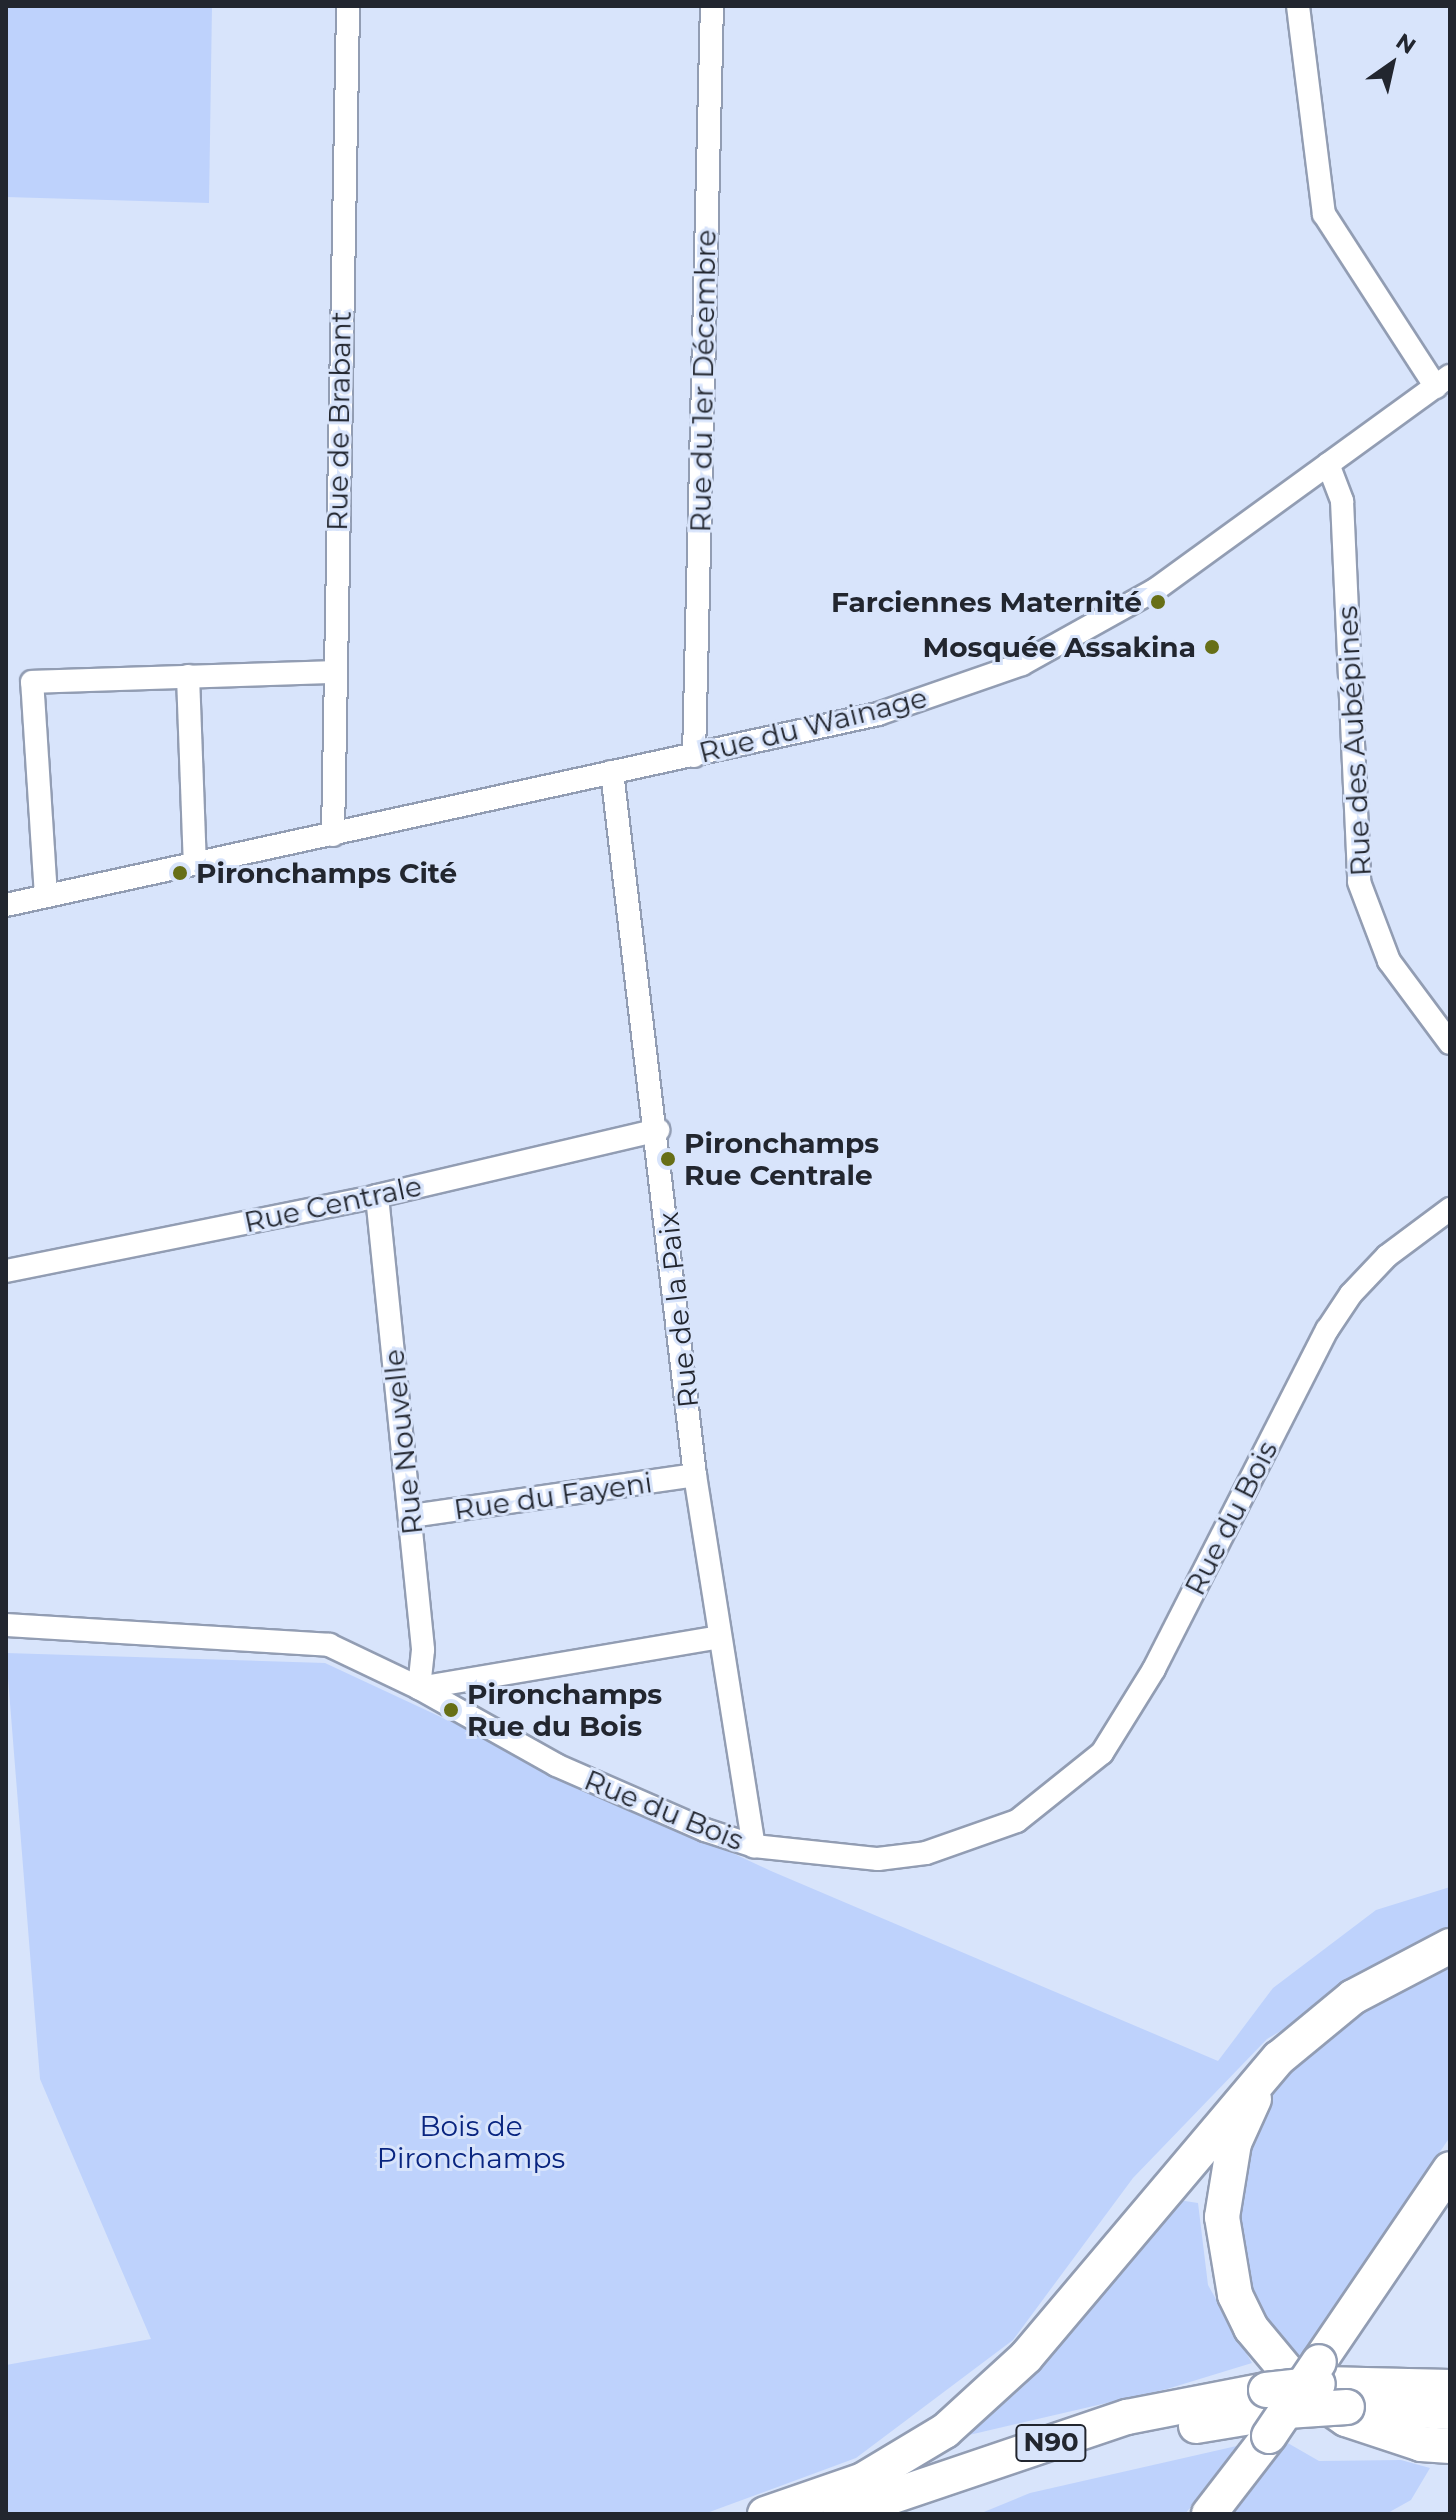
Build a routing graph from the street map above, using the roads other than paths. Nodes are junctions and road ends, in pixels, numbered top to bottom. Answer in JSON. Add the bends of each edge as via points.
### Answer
{"nodes":[{"id":1,"x":348,"y":6,"type":"edge"},
{"id":2,"x":712,"y":6,"type":"edge"},
{"id":3,"x":1298,"y":6,"type":"edge"},
{"id":4,"x":1443,"y":381,"type":"edge"},
{"id":5,"x":1328,"y":464,"type":"junction"},
{"id":6,"x":334,"y":672,"type":"junction"},
{"id":7,"x":188,"y":676,"type":"junction"},
{"id":8,"x":694,"y":756,"type":"junction"},
{"id":9,"x":612,"y":772,"type":"junction"},
{"id":10,"x":333,"y":835,"type":"junction"},
{"id":11,"x":195,"y":864,"type":"junction"},
{"id":12,"x":46,"y":896,"type":"junction"},
{"id":13,"x":6,"y":905,"type":"edge"},
{"id":14,"x":1450,"y":1043,"type":"edge"},
{"id":15,"x":658,"y":1130,"type":"junction"},
{"id":16,"x":377,"y":1196,"type":"junction"},
{"id":17,"x":1450,"y":1209,"type":"edge"},
{"id":18,"x":6,"y":1271,"type":"edge"},
{"id":19,"x":695,"y":1475,"type":"junction"},
{"id":20,"x":411,"y":1516,"type":"junction"},
{"id":21,"x":6,"y":1625,"type":"edge"},
{"id":22,"x":719,"y":1637,"type":"junction"},
{"id":23,"x":419,"y":1688,"type":"junction"},
{"id":24,"x":754,"y":1846,"type":"junction"},
{"id":25,"x":1450,"y":1946,"type":"edge"},
{"id":26,"x":1279,"y":2058,"type":"junction"},
{"id":27,"x":1450,"y":2169,"type":"edge"},
{"id":28,"x":1321,"y":2373,"type":"junction"},
{"id":29,"x":1450,"y":2387,"type":"edge"},
{"id":30,"x":1274,"y":2412,"type":"junction"},
{"id":31,"x":1450,"y":2412,"type":"edge"},
{"id":32,"x":1450,"y":2446,"type":"edge"},
{"id":33,"x":765,"y":2514,"type":"edge"},
{"id":34,"x":840,"y":2514,"type":"edge"},
{"id":35,"x":909,"y":2514,"type":"edge"},
{"id":36,"x":1209,"y":2514,"type":"edge"}],
"edges":[{"from":1,"to":6,"type":"street","name":"Rue de Brabant"},
{"from":2,"to":8,"type":"street","name":"Rue du 1er Décembre"},
{"from":3,"to":4,"type":"street","via":[[1324,214]]},
{"from":4,"to":5,"type":"street","name":"Rue du Wainage"},
{"from":5,"to":8,"type":"street","name":"Rue du Wainage","via":[[1155,590],[1022,664],[878,714]]},
{"from":5,"to":14,"type":"street","name":"Rue des Aubépines","via":[[1342,501],[1359,882],[1389,961]]},
{"from":6,"to":7,"type":"street"},
{"from":6,"to":10,"type":"street","name":"Rue de Brabant"},
{"from":7,"to":11,"type":"street"},
{"from":7,"to":12,"type":"street","via":[[32,682]]},
{"from":8,"to":9,"type":"street","name":"Rue du Wainage"},
{"from":9,"to":10,"type":"street","name":"Rue du Wainage"},
{"from":9,"to":15,"type":"street","name":"Rue de la Paix"},
{"from":10,"to":11,"type":"street","name":"Rue du Wainage"},
{"from":11,"to":12,"type":"street","name":"Rue du Wainage"},
{"from":12,"to":13,"type":"street","name":"Rue du Wainage"},
{"from":15,"to":16,"type":"street","name":"Rue Centrale"},
{"from":15,"to":19,"type":"street","name":"Rue de la Paix"},
{"from":16,"to":18,"type":"street","name":"Rue Centrale"},
{"from":16,"to":20,"type":"street","name":"Rue Nouvelle"},
{"from":17,"to":24,"type":"street","name":"Rue du Bois","via":[[1387,1256],[1351,1294],[1327,1330],[1154,1669],[1102,1753],[1017,1821],[926,1853],[878,1859]]},
{"from":19,"to":20,"type":"street","name":"Rue du Fayeni"},
{"from":19,"to":22,"type":"street","name":"Rue de la Paix"},
{"from":20,"to":23,"type":"street","name":"Rue Nouvelle","via":[[423,1650]]},
{"from":21,"to":23,"type":"street","name":"Rue du Bois","via":[[329,1645]]},
{"from":22,"to":23,"type":"street"},
{"from":22,"to":24,"type":"street","name":"Rue de la Paix"},
{"from":23,"to":24,"type":"street","name":"Rue du Bois","via":[[556,1765],[639,1804]]},
{"from":25,"to":26,"type":"highway","via":[[1353,1997]]},
{"from":26,"to":32,"type":"highway","via":[[1250,2105],[1226,2178],[1222,2217],[1235,2295],[1278,2365],[1321,2403],[1370,2430]]},
{"from":26,"to":33,"type":"highway","via":[[1026,2357],[945,2431],[863,2480]]},
{"from":27,"to":28,"type":"highway"},
{"from":28,"to":29,"type":"highway","number":"N90"},
{"from":28,"to":30,"type":"highway","bridge":true},
{"from":28,"to":30,"type":"highway","number":"N90","bridge":true},
{"from":30,"to":31,"type":"highway","number":"N90","bridge":true,"via":[[1347,2407]]},
{"from":30,"to":34,"type":"highway","number":"N90","via":[[1127,2417]]},
{"from":30,"to":35,"type":"highway","number":"N90","via":[[1134,2437]]},
{"from":30,"to":36,"type":"highway"}]}
